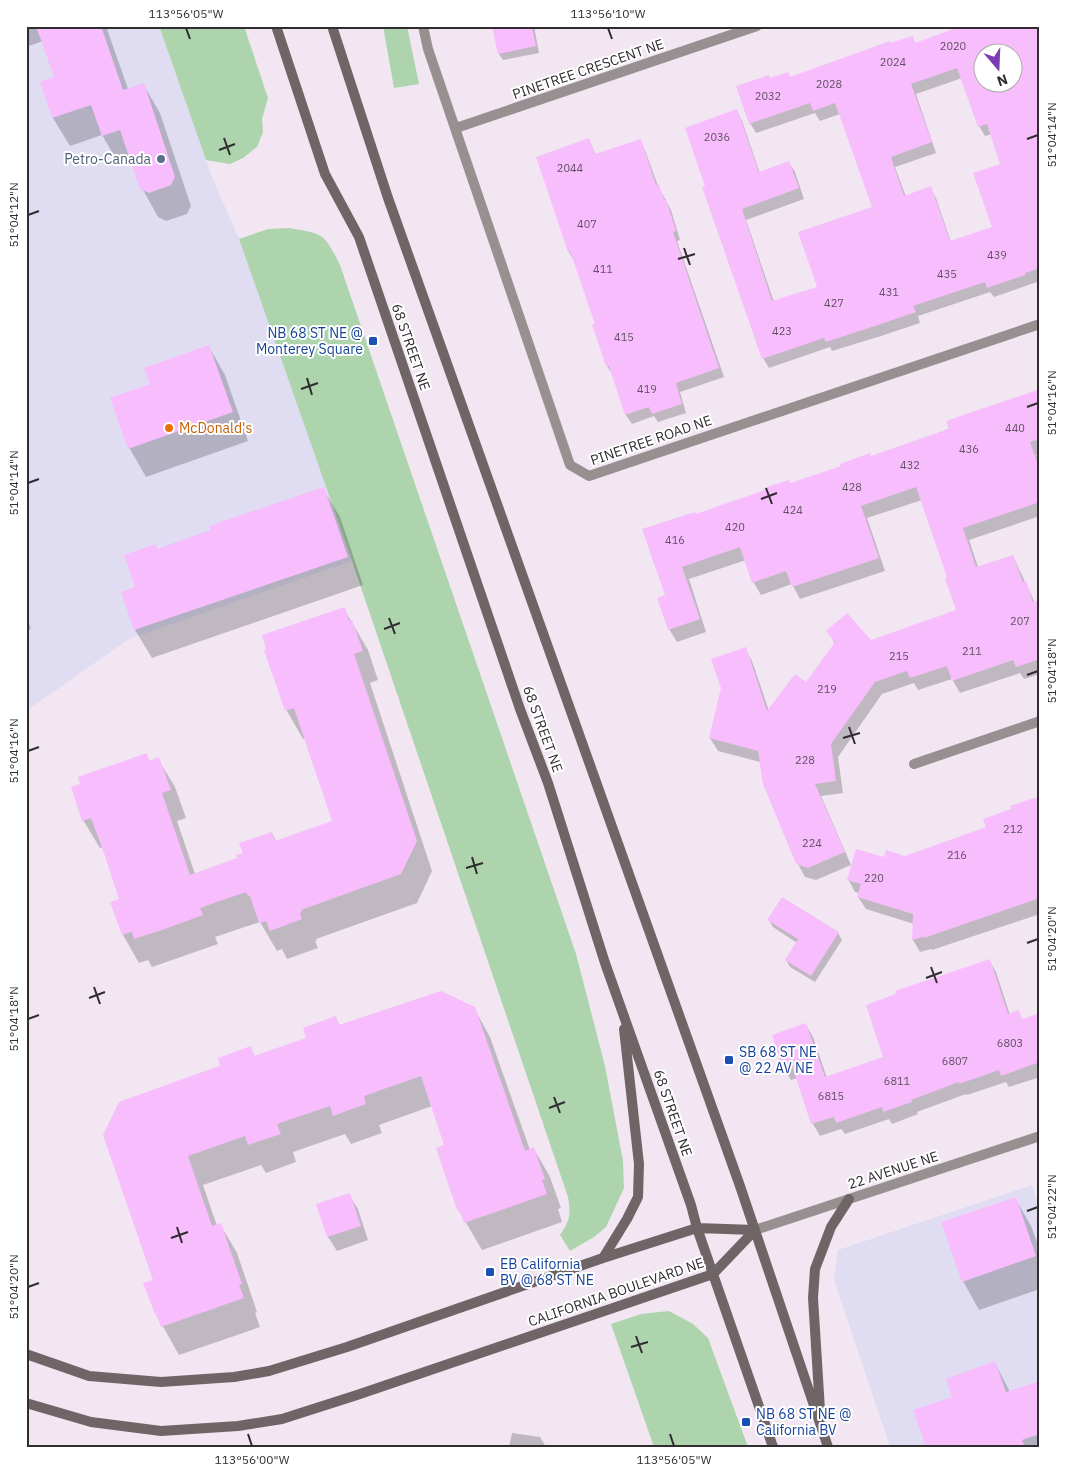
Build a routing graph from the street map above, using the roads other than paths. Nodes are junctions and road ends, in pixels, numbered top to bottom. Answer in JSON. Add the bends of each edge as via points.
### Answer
{"nodes":[{"id":1,"x":276,"y":26,"type":"edge"},
{"id":2,"x":332,"y":26,"type":"edge"},
{"id":3,"x":423,"y":26,"type":"edge"},
{"id":4,"x":757,"y":26,"type":"edge"},
{"id":5,"x":456,"y":128,"type":"junction"},
{"id":6,"x":1040,"y":324,"type":"edge"},
{"id":7,"x":1040,"y":721,"type":"edge"},
{"id":8,"x":914,"y":764,"type":"dead end"},
{"id":9,"x":622,"y":1010,"type":"junction"},
{"id":10,"x":1040,"y":1136,"type":"edge"},
{"id":11,"x":849,"y":1200,"type":"junction"},
{"id":12,"x":697,"y":1228,"type":"junction"},
{"id":13,"x":755,"y":1230,"type":"junction"},
{"id":14,"x":603,"y":1258,"type":"junction"},
{"id":15,"x":713,"y":1274,"type":"junction"},
{"id":16,"x":26,"y":1354,"type":"edge"},
{"id":17,"x":26,"y":1403,"type":"edge"},
{"id":18,"x":821,"y":1424,"type":"junction"},
{"id":19,"x":773,"y":1447,"type":"edge"},
{"id":20,"x":828,"y":1447,"type":"edge"}],
"edges":[{"from":1,"to":9,"type":"main road","name":"68 STREET NE","via":[[326,174],[359,237],[548,783]]},
{"from":2,"to":13,"type":"main road","name":"68 STREET NE","via":[[392,208]]},
{"from":3,"to":5,"type":"street","name":"PINETREE ROAD NE"},
{"from":4,"to":5,"type":"street","name":"PINETREE CRESCENT NE"},
{"from":5,"to":6,"type":"street","name":"PINETREE ROAD NE","via":[[570,465],[590,476]]},
{"from":7,"to":8,"type":"street"},
{"from":9,"to":12,"type":"main road","name":"68 STREET NE"},
{"from":9,"to":14,"type":"main road","via":[[639,1164],[638,1198]]},
{"from":10,"to":11,"type":"street","name":"22 AVENUE NE"},
{"from":11,"to":13,"type":"street","name":"22 AVENUE NE"},
{"from":11,"to":18,"type":"main road","via":[[831,1227],[815,1269],[813,1298]]},
{"from":12,"to":13,"type":"main road"},
{"from":12,"to":14,"type":"main road"},
{"from":12,"to":15,"type":"main road","name":"68 STREET NE"},
{"from":13,"to":15,"type":"main road","name":"CALIFORNIA BOULEVARD NE"},
{"from":13,"to":18,"type":"main road","name":"68 STREET NE"},
{"from":14,"to":16,"type":"main road","via":[[347,1347],[269,1371],[234,1377],[161,1382],[89,1376]]},
{"from":15,"to":17,"type":"main road","name":"CALIFORNIA BOULEVARD NE","via":[[282,1418],[238,1426],[161,1431],[91,1422]]},
{"from":15,"to":19,"type":"main road","name":"68 STREET NE"},
{"from":18,"to":20,"type":"main road","name":"68 STREET NE"}]}
